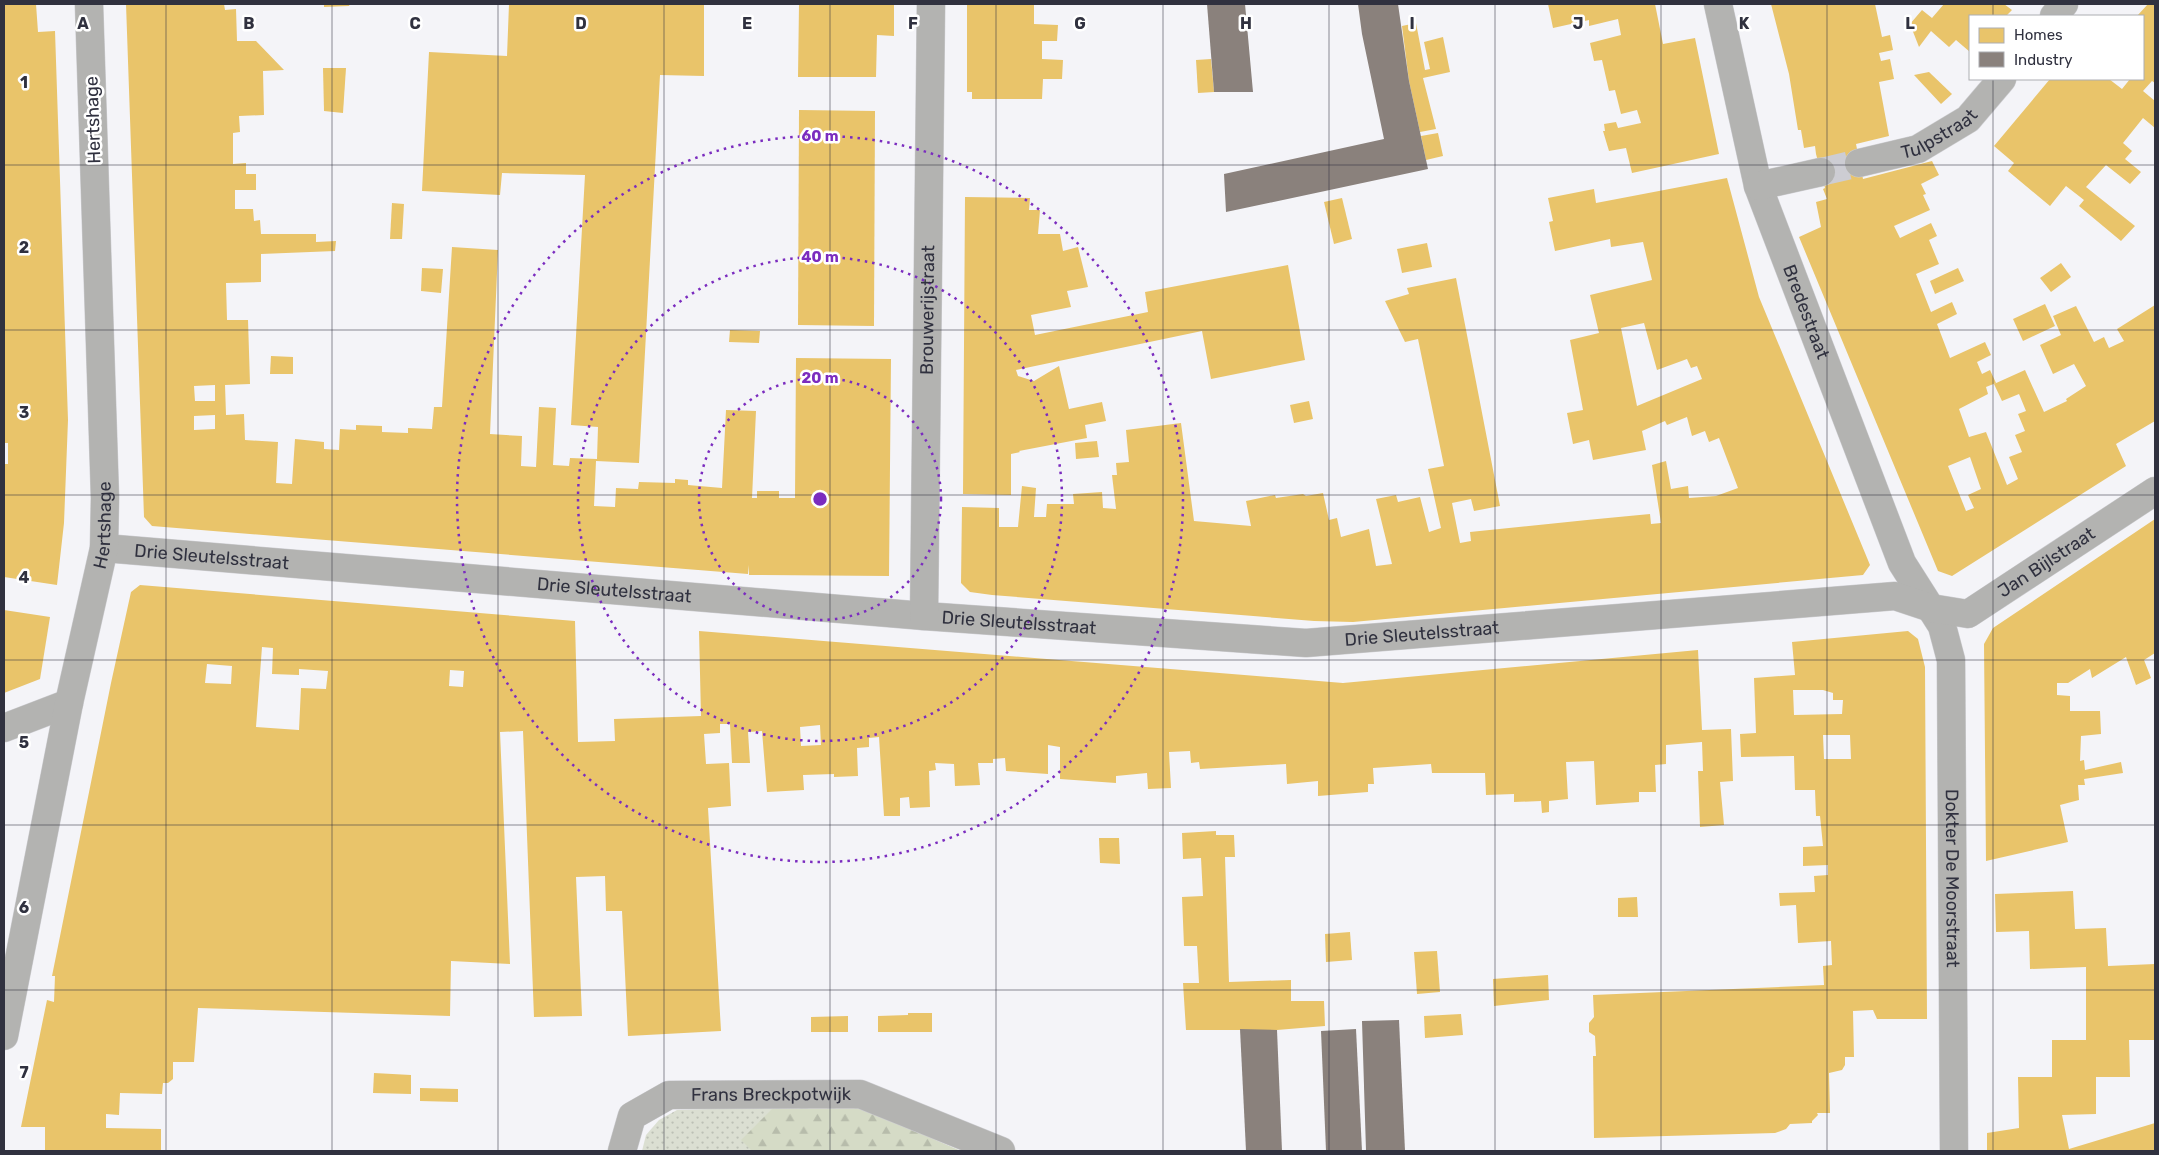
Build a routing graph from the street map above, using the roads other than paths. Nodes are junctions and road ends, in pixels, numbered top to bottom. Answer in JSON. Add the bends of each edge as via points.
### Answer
{"nodes":[{"id":1,"x":89,"y":4,"type":"edge"},
{"id":2,"x":931,"y":4,"type":"edge"},
{"id":3,"x":1718,"y":4,"type":"edge"},
{"id":4,"x":2064,"y":4,"type":"edge"},
{"id":5,"x":2055,"y":15,"type":"edge"},
{"id":6,"x":2001,"y":80,"type":"edge"},
{"id":7,"x":1859,"y":163,"type":"tunnel mouth"},
{"id":8,"x":1821,"y":172,"type":"tunnel mouth"},
{"id":9,"x":1758,"y":186,"type":"junction"},
{"id":10,"x":2155,"y":491,"type":"edge"},
{"id":11,"x":104,"y":548,"type":"junction"},
{"id":12,"x":1931,"y":608,"type":"junction"},
{"id":13,"x":924,"y":616,"type":"junction"},
{"id":14,"x":69,"y":703,"type":"junction"},
{"id":15,"x":4,"y":728,"type":"edge"},
{"id":16,"x":4,"y":1036,"type":"edge"},
{"id":17,"x":622,"y":1151,"type":"edge"},
{"id":18,"x":1001,"y":1151,"type":"edge"},
{"id":19,"x":1954,"y":1151,"type":"edge"}],
"edges":[{"from":1,"to":11,"type":"street","name":"Hertshage","via":[[106,498]]},
{"from":2,"to":13,"type":"street","name":"Brouwerijstraat"},
{"from":3,"to":9,"type":"street","name":"Bredestraat"},
{"from":4,"to":5,"type":"street"},
{"from":6,"to":7,"type":"street","name":"Tulpstraat","via":[[1968,119],[1918,149]]},
{"from":8,"to":9,"type":"street"},
{"from":9,"to":12,"type":"street","name":"Bredestraat","via":[[1902,562]]},
{"from":10,"to":12,"type":"street","name":"Jan Bijlstraat","via":[[1968,614]]},
{"from":11,"to":13,"type":"street","name":"Drie Sleutelsstraat"},
{"from":11,"to":14,"type":"street","name":"Hertshage"},
{"from":12,"to":13,"type":"street","name":"Drie Sleutelsstraat","via":[[1895,596],[1306,643]]},
{"from":12,"to":19,"type":"street","name":"Dokter De Moorstraat","via":[[1942,626],[1951,660]]},
{"from":14,"to":15,"type":"street"},
{"from":14,"to":16,"type":"street","name":"Hertshage"},
{"from":17,"to":18,"type":"street","name":"Frans Breckpotwijk","via":[[632,1116],[669,1095],[850,1094],[860,1094]]}]}
